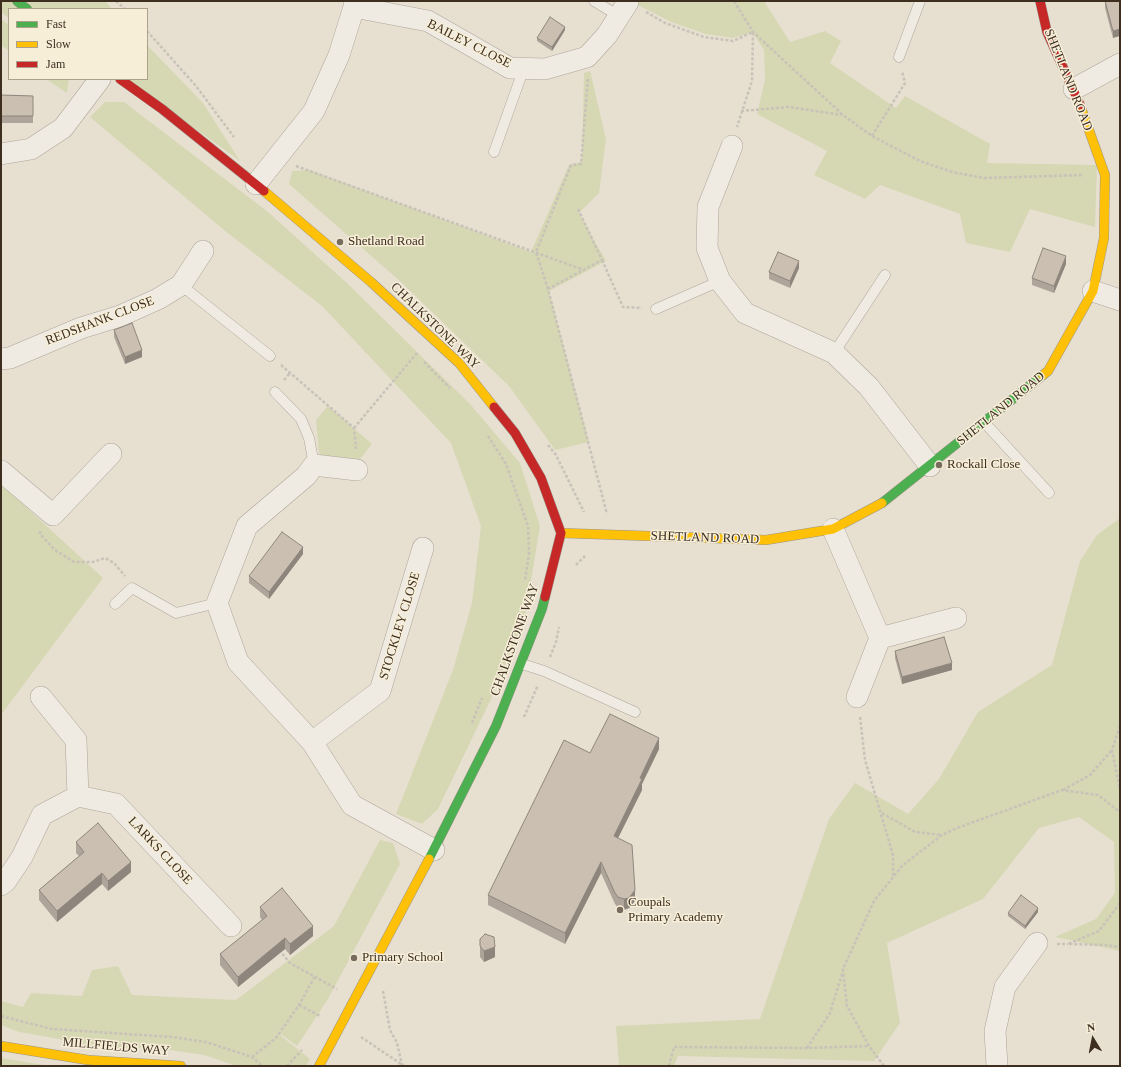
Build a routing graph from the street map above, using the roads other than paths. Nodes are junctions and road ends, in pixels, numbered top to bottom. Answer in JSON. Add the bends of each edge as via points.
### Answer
{"nodes":[{"id":1,"x":17,"y":1,"type":"edge"},
{"id":2,"x":594,"y":1,"type":"edge"},
{"id":3,"x":920,"y":1,"type":"edge"},
{"id":4,"x":1040,"y":1,"type":"edge"},
{"id":5,"x":354,"y":4,"type":"edge"},
{"id":6,"x":26,"y":8,"type":"edge"},
{"id":7,"x":623,"y":9,"type":"joint"},
{"id":8,"x":899,"y":57,"type":"road end"},
{"id":9,"x":1120,"y":64,"type":"edge"},
{"id":10,"x":524,"y":68,"type":"junction"},
{"id":11,"x":99,"y":80,"type":"edge"},
{"id":12,"x":121,"y":80,"type":"edge"},
{"id":13,"x":1074,"y":88,"type":"junction"},
{"id":14,"x":732,"y":146,"type":"road end"},
{"id":15,"x":494,"y":152,"type":"dead end"},
{"id":16,"x":1,"y":154,"type":"edge"},
{"id":17,"x":256,"y":184,"type":"junction"},
{"id":18,"x":203,"y":251,"type":"dead end"},
{"id":19,"x":885,"y":275,"type":"dead end"},
{"id":20,"x":720,"y":281,"type":"junction"},
{"id":21,"x":181,"y":285,"type":"junction"},
{"id":22,"x":1093,"y":291,"type":"junction"},
{"id":23,"x":1120,"y":300,"type":"edge"},
{"id":24,"x":656,"y":309,"type":"road end"},
{"id":25,"x":834,"y":353,"type":"junction"},
{"id":26,"x":270,"y":356,"type":"road end"},
{"id":27,"x":1,"y":359,"type":"edge"},
{"id":28,"x":275,"y":392,"type":"dead end"},
{"id":29,"x":984,"y":422,"type":"junction"},
{"id":30,"x":111,"y":454,"type":"dead end"},
{"id":31,"x":314,"y":465,"type":"junction"},
{"id":32,"x":930,"y":466,"type":"junction"},
{"id":33,"x":1,"y":470,"type":"edge"},
{"id":34,"x":357,"y":470,"type":"road end"},
{"id":35,"x":1049,"y":493,"type":"dead end"},
{"id":36,"x":833,"y":528,"type":"junction"},
{"id":37,"x":561,"y":533,"type":"junction"},
{"id":38,"x":423,"y":548,"type":"dead end"},
{"id":39,"x":217,"y":603,"type":"junction"},
{"id":40,"x":115,"y":604,"type":"dead end"},
{"id":41,"x":956,"y":618,"type":"dead end"},
{"id":42,"x":880,"y":638,"type":"junction"},
{"id":43,"x":522,"y":664,"type":"junction"},
{"id":44,"x":41,"y":697,"type":"dead end"},
{"id":45,"x":857,"y":698,"type":"road end"},
{"id":46,"x":635,"y":712,"type":"dead end"},
{"id":47,"x":312,"y":742,"type":"junction"},
{"id":48,"x":78,"y":796,"type":"junction"},
{"id":49,"x":434,"y":850,"type":"junction"},
{"id":50,"x":1,"y":885,"type":"edge"},
{"id":51,"x":231,"y":926,"type":"dead end"},
{"id":52,"x":1037,"y":943,"type":"dead end"},
{"id":53,"x":1,"y":1046,"type":"edge"},
{"id":54,"x":181,"y":1066,"type":"edge"},
{"id":55,"x":319,"y":1066,"type":"edge"},
{"id":56,"x":997,"y":1066,"type":"edge"}],
"edges":[{"from":1,"to":6,"type":"street"},
{"from":2,"to":7,"type":"lane"},
{"from":3,"to":8,"type":"lane"},
{"from":4,"to":13,"type":"street","name":"SHETLAND ROAD","via":[[1047,32]]},
{"from":5,"to":10,"type":"street","name":"BAILEY CLOSE","via":[[428,21],[510,68]]},
{"from":5,"to":17,"type":"street","via":[[339,55],[314,111]]},
{"from":7,"to":10,"type":"street","name":"BAILEY CLOSE","via":[[607,35],[587,57],[545,69]]},
{"from":9,"to":13,"type":"street"},
{"from":10,"to":15,"type":"lane"},
{"from":11,"to":16,"type":"street","via":[[63,128],[31,149]]},
{"from":12,"to":17,"type":"street","name":"CHALKSTONE WAY"},
{"from":13,"to":22,"type":"street","name":"SHETLAND ROAD","via":[[1105,174],[1104,238]]},
{"from":14,"to":20,"type":"street","via":[[708,207],[707,248]]},
{"from":17,"to":37,"type":"street","name":"CHALKSTONE WAY","via":[[371,282],[459,363],[515,433],[541,478]]},
{"from":18,"to":21,"type":"street","name":"REDSHANK CLOSE"},
{"from":19,"to":25,"type":"lane"},
{"from":20,"to":24,"type":"lane"},
{"from":20,"to":25,"type":"street","via":[[745,313]]},
{"from":21,"to":26,"type":"lane"},
{"from":21,"to":27,"type":"street","name":"REDSHANK CLOSE","via":[[158,299],[120,316],[81,328],[10,358]]},
{"from":22,"to":23,"type":"street"},
{"from":22,"to":29,"type":"street","name":"SHETLAND ROAD","via":[[1048,371]]},
{"from":25,"to":32,"type":"street","via":[[869,387]]},
{"from":28,"to":31,"type":"lane","via":[[301,418],[310,438]]},
{"from":29,"to":32,"type":"street","name":"SHETLAND ROAD"},
{"from":29,"to":35,"type":"lane"},
{"from":30,"to":33,"type":"street","via":[[53,515]]},
{"from":31,"to":34,"type":"street"},
{"from":31,"to":39,"type":"street","via":[[306,476],[247,526]]},
{"from":32,"to":36,"type":"street","name":"SHETLAND ROAD","via":[[876,507]]},
{"from":36,"to":37,"type":"street","name":"SHETLAND ROAD","via":[[766,540]]},
{"from":36,"to":42,"type":"street"},
{"from":37,"to":43,"type":"street","name":"CHALKSTONE WAY","via":[[542,609]]},
{"from":38,"to":47,"type":"street","name":"STOCKLEY CLOSE","via":[[380,691]]},
{"from":39,"to":40,"type":"lane","via":[[176,613],[132,588]]},
{"from":39,"to":47,"type":"street","via":[[238,662]]},
{"from":41,"to":42,"type":"street"},
{"from":42,"to":45,"type":"street"},
{"from":43,"to":46,"type":"lane","via":[[544,671]]},
{"from":43,"to":49,"type":"street","name":"CHALKSTONE WAY","via":[[496,726]]},
{"from":44,"to":48,"type":"street","via":[[76,740]]},
{"from":47,"to":49,"type":"street","via":[[352,805]]},
{"from":48,"to":50,"type":"street","via":[[42,815],[22,857]]},
{"from":48,"to":51,"type":"street","name":"LARKS CLOSE","via":[[116,804]]},
{"from":49,"to":55,"type":"street","name":"CHALKSTONE WAY"},
{"from":52,"to":56,"type":"street","via":[[1006,987],[995,1031]]},
{"from":53,"to":54,"type":"street","name":"MILLFIELDS WAY","via":[[88,1060]]}]}
